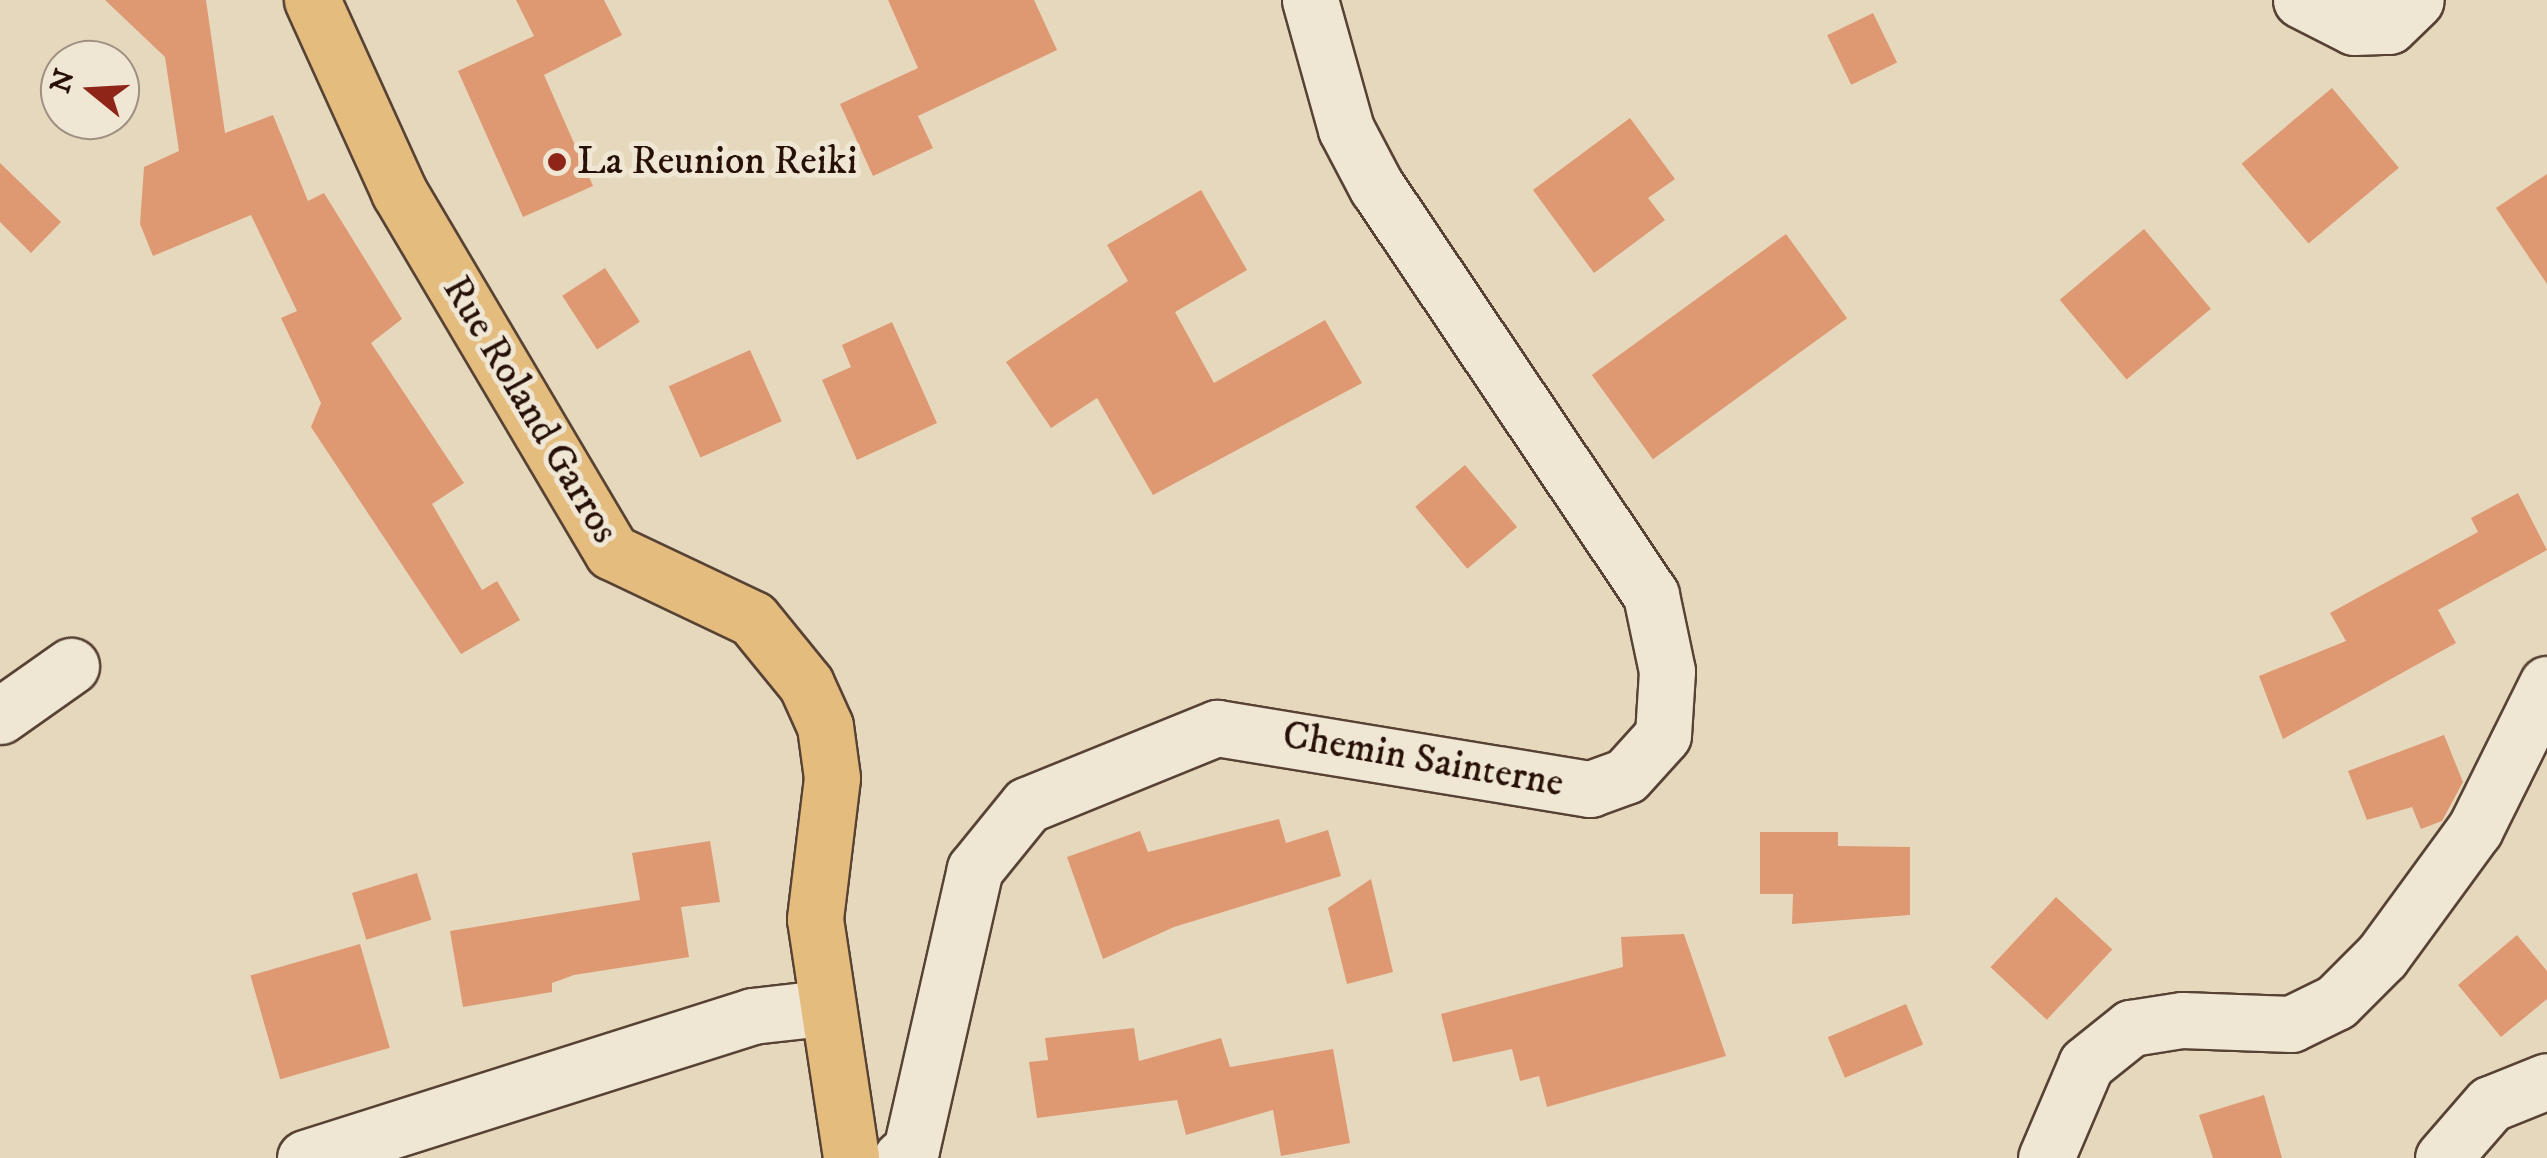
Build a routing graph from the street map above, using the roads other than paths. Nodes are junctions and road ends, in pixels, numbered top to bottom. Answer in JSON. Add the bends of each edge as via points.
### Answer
{"nodes":[{"id":1,"x":312,"y":0,"type":"edge"},
{"id":2,"x":1310,"y":0,"type":"edge"},
{"id":3,"x":2300,"y":0,"type":"edge"},
{"id":4,"x":2416,"y":0,"type":"edge"},
{"id":5,"x":70,"y":666,"type":"dead end"},
{"id":6,"x":2547,"y":684,"type":"edge"},
{"id":7,"x":0,"y":716,"type":"edge"},
{"id":8,"x":822,"y":1008,"type":"junction"},
{"id":9,"x":2547,"y":1081,"type":"edge"},
{"id":10,"x":305,"y":1158,"type":"edge"},
{"id":11,"x":851,"y":1158,"type":"edge"},
{"id":12,"x":901,"y":1158,"type":"edge"},
{"id":13,"x":2046,"y":1158,"type":"edge"},
{"id":14,"x":2442,"y":1158,"type":"edge"}],
"edges":[{"from":1,"to":8,"type":"main road","name":"Rue Roland Garros","via":[[398,192],[612,552],[753,619],[806,684],[825,726],[832,778],[814,919]]},
{"from":2,"to":12,"type":"street","name":"Chemin Sainterne","via":[[1346,129],[1376,188],[1650,596],[1667,672],[1663,735],[1626,776],[1590,789],[1217,728],[1027,805],[975,869],[911,1150]]},
{"from":3,"to":4,"type":"street","via":[[2354,27],[2389,26]]},
{"from":5,"to":7,"type":"street"},
{"from":6,"to":13,"type":"street","via":[[2475,829],[2382,956],[2336,1002],[2291,1024],[2182,1020],[2131,1028],[2086,1064],[2059,1109]]},
{"from":8,"to":10,"type":"street","via":[[752,1016]]},
{"from":8,"to":11,"type":"main road","name":"Rue Roland Garros"},
{"from":9,"to":14,"type":"street","via":[[2490,1104]]}]}
